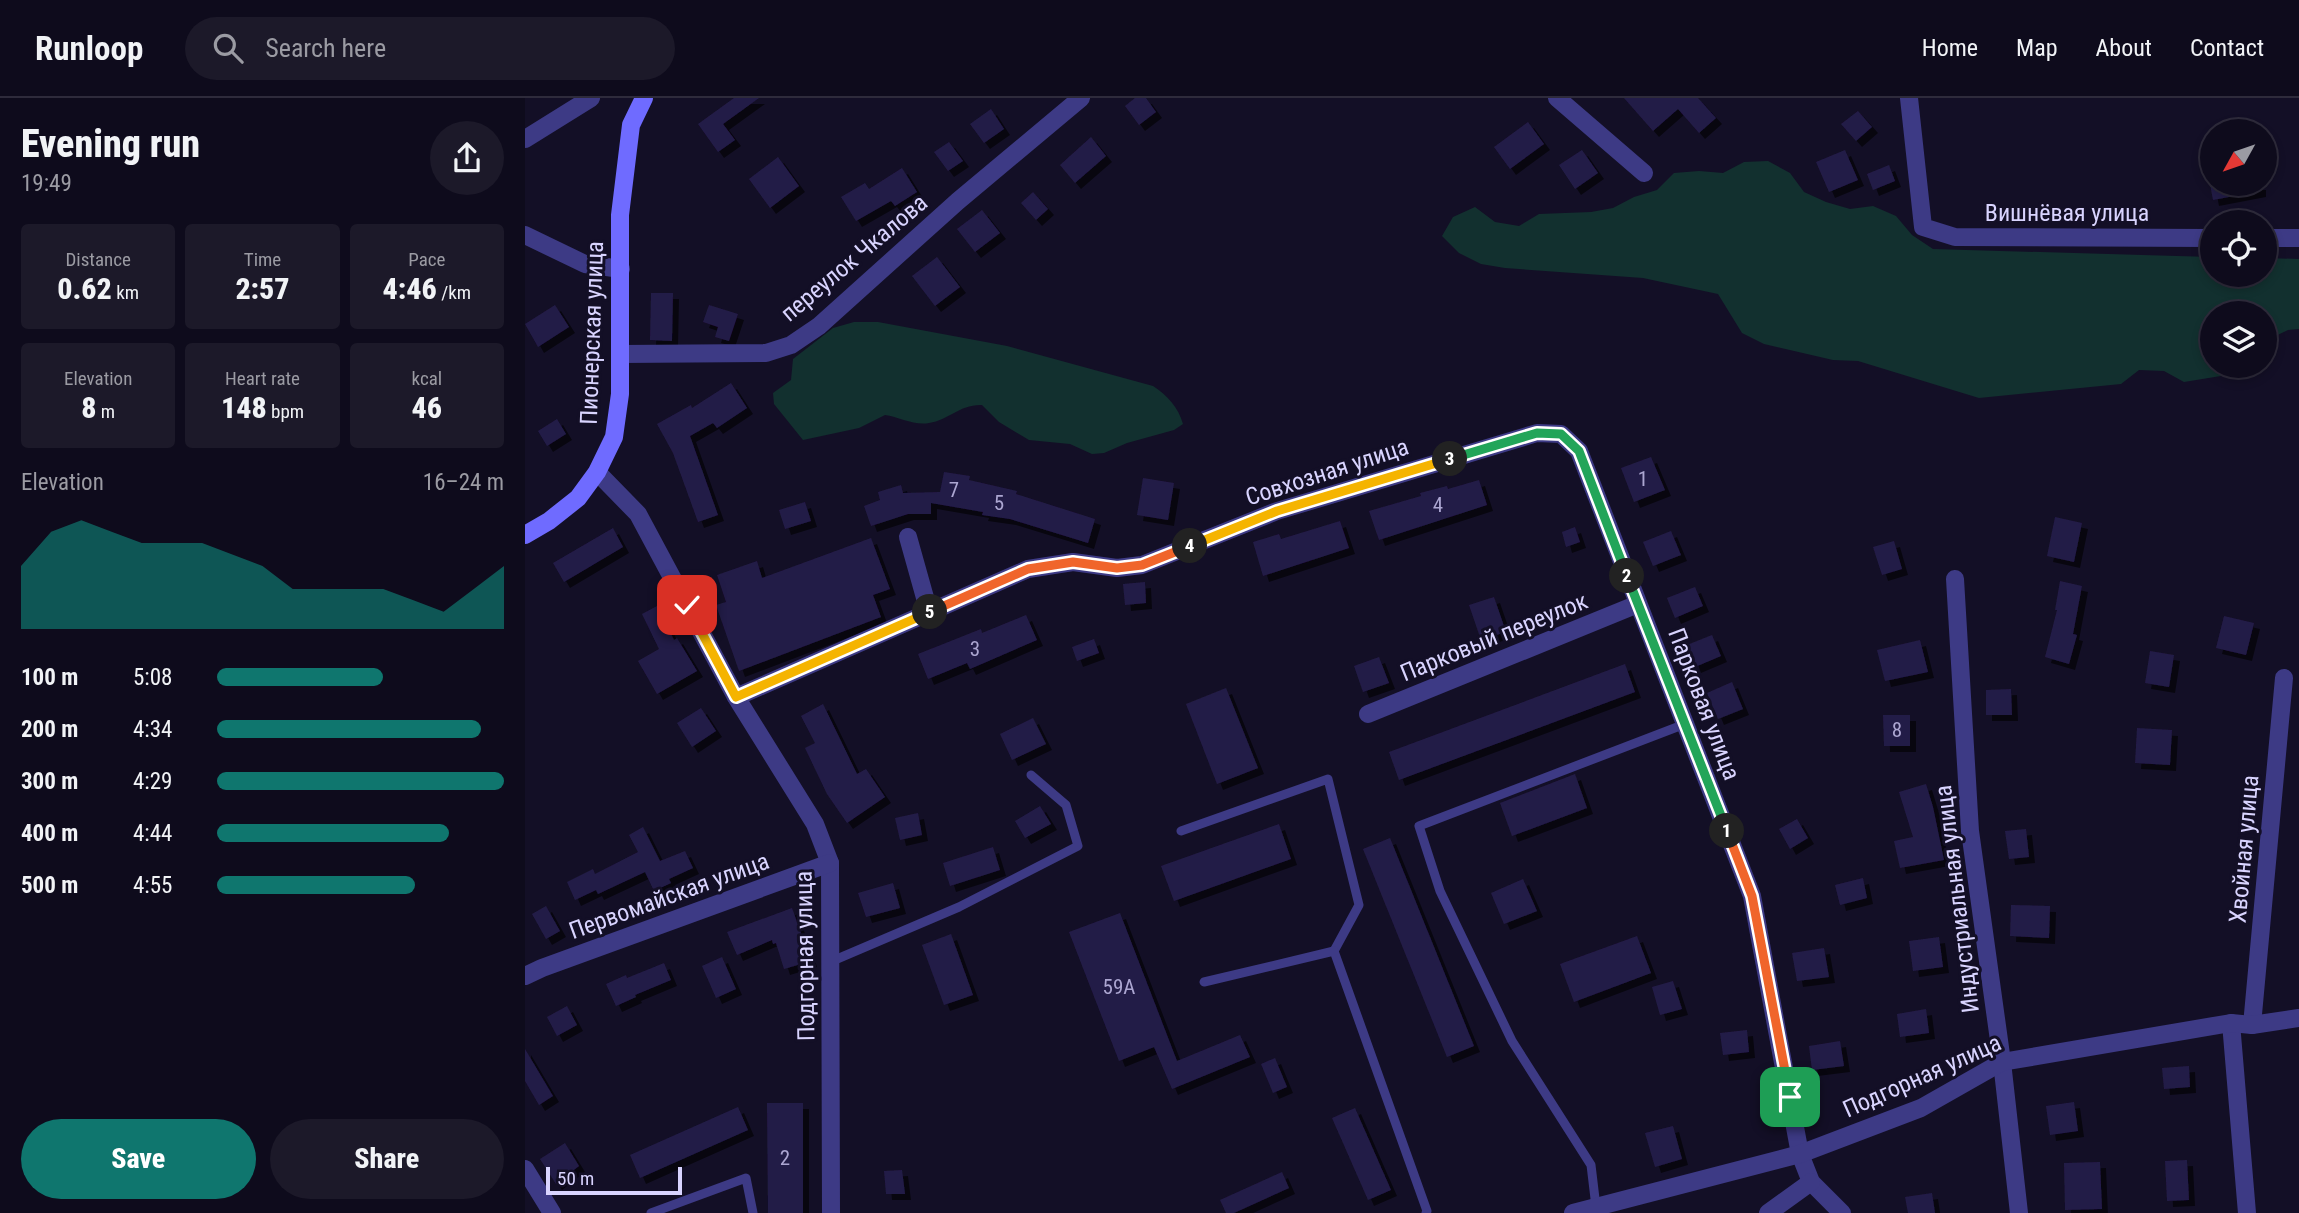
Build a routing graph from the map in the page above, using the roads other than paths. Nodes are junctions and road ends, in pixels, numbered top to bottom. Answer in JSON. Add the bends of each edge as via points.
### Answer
{"nodes":[{"id":1,"x":591,"y":98,"type":"edge"},
{"id":2,"x":644,"y":98,"type":"edge"},
{"id":3,"x":1081,"y":98,"type":"edge"},
{"id":4,"x":1557,"y":98,"type":"edge"},
{"id":5,"x":1909,"y":98,"type":"edge"},
{"id":6,"x":525,"y":139,"type":"edge"},
{"id":7,"x":1644,"y":173,"type":"dead end"},
{"id":8,"x":525,"y":235,"type":"edge"},
{"id":9,"x":2200,"y":238,"type":"edge"},
{"id":10,"x":2277,"y":238,"type":"edge"},
{"id":11,"x":2299,"y":238,"type":"edge"},
{"id":12,"x":621,"y":269,"type":"junction"},
{"id":13,"x":620,"y":354,"type":"junction"},
{"id":14,"x":1579,"y":451,"type":"joint"},
{"id":15,"x":597,"y":472,"type":"junction"},
{"id":16,"x":525,"y":535,"type":"edge"},
{"id":17,"x":908,"y":537,"type":"dead end"},
{"id":18,"x":1955,"y":579,"type":"dead end"},
{"id":19,"x":1638,"y":604,"type":"junction"},
{"id":20,"x":929,"y":612,"type":"junction"},
{"id":21,"x":2284,"y":678,"type":"dead end"},
{"id":22,"x":736,"y":697,"type":"junction"},
{"id":23,"x":1368,"y":715,"type":"dead end"},
{"id":24,"x":1685,"y":724,"type":"junction"},
{"id":25,"x":1031,"y":775,"type":"dead end"},
{"id":26,"x":1181,"y":831,"type":"dead end"},
{"id":27,"x":830,"y":863,"type":"junction"},
{"id":28,"x":1334,"y":951,"type":"junction"},
{"id":29,"x":830,"y":962,"type":"junction"},
{"id":30,"x":525,"y":976,"type":"edge"},
{"id":31,"x":1204,"y":982,"type":"dead end"},
{"id":32,"x":2299,"y":1018,"type":"edge"},
{"id":33,"x":2231,"y":1023,"type":"junction"},
{"id":34,"x":2252,"y":1025,"type":"junction"},
{"id":35,"x":2002,"y":1062,"type":"junction"},
{"id":36,"x":1800,"y":1154,"type":"junction"},
{"id":37,"x":525,"y":1169,"type":"edge"},
{"id":38,"x":1811,"y":1182,"type":"junction"},
{"id":39,"x":1596,"y":1207,"type":"junction"},
{"id":40,"x":552,"y":1213,"type":"edge"},
{"id":41,"x":651,"y":1213,"type":"edge"},
{"id":42,"x":753,"y":1213,"type":"edge"},
{"id":43,"x":831,"y":1213,"type":"edge"},
{"id":44,"x":1426,"y":1213,"type":"edge"},
{"id":45,"x":1573,"y":1213,"type":"edge"},
{"id":46,"x":1768,"y":1213,"type":"edge"},
{"id":47,"x":1842,"y":1213,"type":"edge"},
{"id":48,"x":2019,"y":1213,"type":"edge"},
{"id":49,"x":2247,"y":1213,"type":"edge"}],
"edges":[{"from":1,"to":6,"type":"street"},
{"from":2,"to":12,"type":"main road","name":"Пионерская улица","via":[[631,125],[620,215]]},
{"from":3,"to":13,"type":"street","name":"переулок Чкалова","via":[[819,326],[791,345],[766,353]]},
{"from":4,"to":7,"type":"street"},
{"from":5,"to":9,"type":"street","name":"Вишнёвая улица","via":[[1923,227],[1955,237]]},
{"from":8,"to":12,"type":"street","via":[[585,264]]},
{"from":10,"to":11,"type":"street"},
{"from":12,"to":13,"type":"main road","name":"Пионерская улица"},
{"from":13,"to":15,"type":"main road","name":"Пионерская улица","via":[[614,437]]},
{"from":14,"to":19,"type":"street","name":"Парковая улица"},
{"from":14,"to":20,"type":"street","name":"Совхозная улица","via":[[1561,434],[1537,433],[1277,511],[1142,565],[1117,568],[1073,562],[1028,569]]},
{"from":15,"to":16,"type":"main road","name":"Пионерская улица","via":[[578,498]]},
{"from":15,"to":22,"type":"street","name":"Подгорная улица","via":[[638,514]]},
{"from":17,"to":20,"type":"street"},
{"from":18,"to":35,"type":"street","name":"Индустриальная улица","via":[[1970,831]]},
{"from":19,"to":23,"type":"street","name":"Парковый переулок"},
{"from":19,"to":24,"type":"street","name":"Парковая улица"},
{"from":20,"to":22,"type":"street","name":"Совхозная улица"},
{"from":21,"to":34,"type":"street","name":"Хвойная улица"},
{"from":22,"to":27,"type":"street","name":"Подгорная улица","via":[[815,824]]},
{"from":24,"to":36,"type":"street","name":"Парковая улица","via":[[1752,896]]},
{"from":24,"to":39,"type":"lane","via":[[1419,826],[1440,891],[1512,1041],[1591,1165]]},
{"from":25,"to":29,"type":"lane","via":[[1066,805],[1078,846],[959,907]]},
{"from":26,"to":28,"type":"lane","via":[[1328,779],[1359,905]]},
{"from":27,"to":29,"type":"street","name":"Подгорная улица"},
{"from":27,"to":30,"type":"street","name":"Первомайская улица"},
{"from":28,"to":31,"type":"lane"},
{"from":28,"to":44,"type":"lane"},
{"from":29,"to":43,"type":"street","name":"Подгорная улица"},
{"from":32,"to":34,"type":"street","name":"Подгорная улица"},
{"from":33,"to":34,"type":"street","name":"Подгорная улица"},
{"from":33,"to":35,"type":"street","name":"Подгорная улица"},
{"from":33,"to":49,"type":"street"},
{"from":35,"to":36,"type":"street","name":"Подгорная улица","via":[[1921,1108]]},
{"from":35,"to":48,"type":"street","name":"Индустриальная улица"},
{"from":36,"to":38,"type":"street","name":"Парковая улица"},
{"from":36,"to":39,"type":"street","name":"Подгорная улица"},
{"from":37,"to":40,"type":"street"},
{"from":38,"to":46,"type":"street"},
{"from":38,"to":47,"type":"street","name":"Парковая улица"},
{"from":39,"to":45,"type":"street","name":"Подгорная улица"},
{"from":41,"to":42,"type":"lane","via":[[746,1178]]}]}
